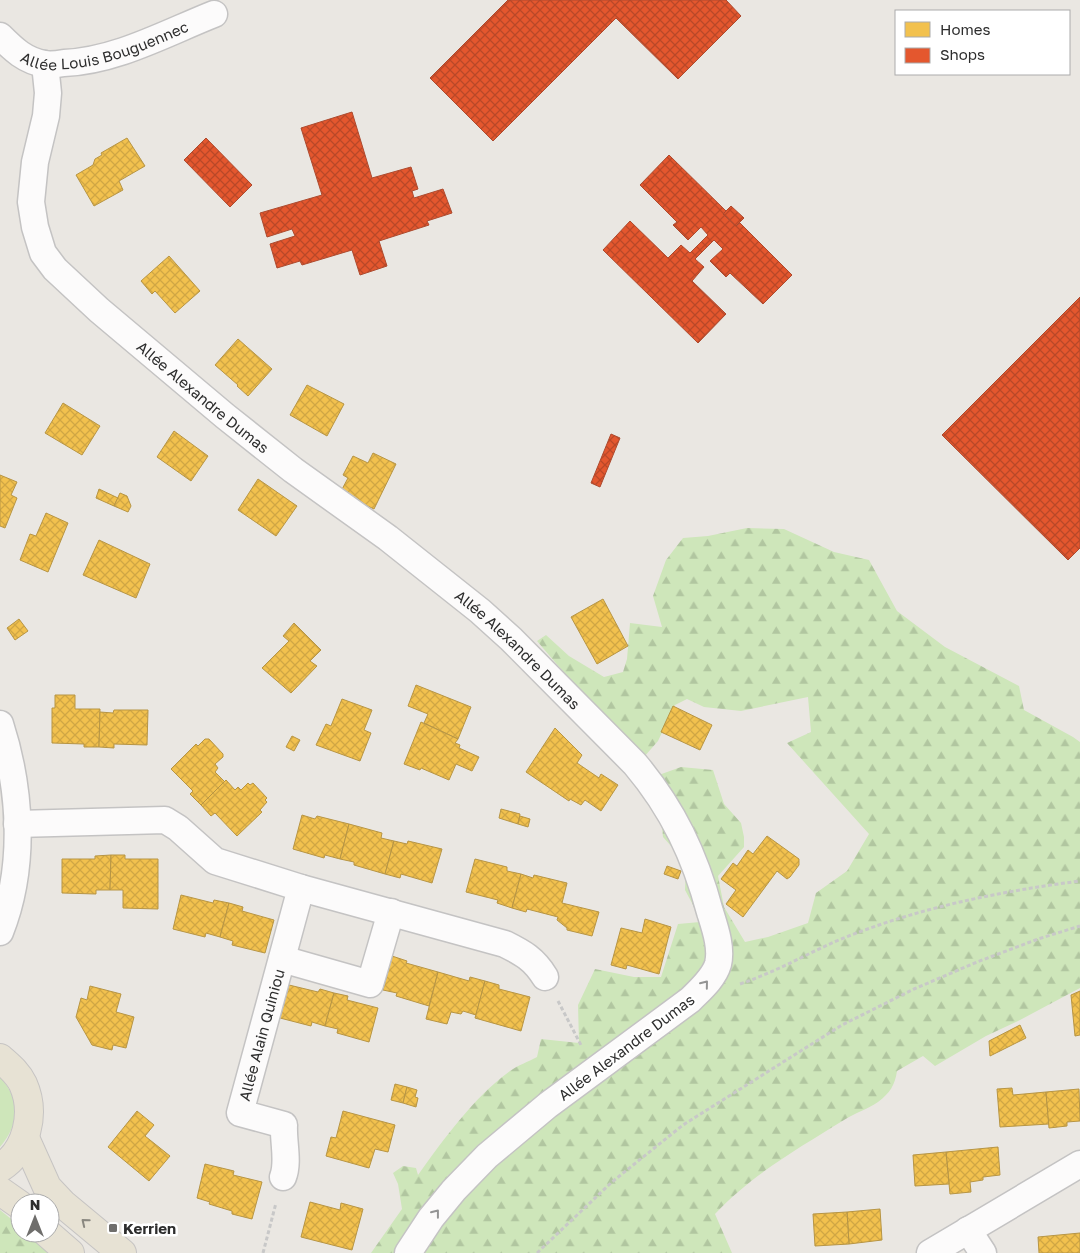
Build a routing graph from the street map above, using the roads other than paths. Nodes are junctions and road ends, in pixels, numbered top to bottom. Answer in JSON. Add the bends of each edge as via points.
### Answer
{"nodes":[{"id":1,"x":214,"y":14,"type":"dead end"},
{"id":2,"x":0,"y":36,"type":"edge"},
{"id":3,"x":45,"y":64,"type":"junction"},
{"id":4,"x":0,"y":724,"type":"edge"},
{"id":5,"x":17,"y":824,"type":"junction"},
{"id":6,"x":301,"y":888,"type":"junction"},
{"id":7,"x":391,"y":912,"type":"junction"},
{"id":8,"x":0,"y":932,"type":"edge"},
{"id":9,"x":282,"y":959,"type":"junction"},
{"id":10,"x":545,"y":976,"type":"road end"},
{"id":11,"x":0,"y":1058,"type":"edge"},
{"id":12,"x":25,"y":1138,"type":"junction"},
{"id":13,"x":1080,"y":1164,"type":"edge"},
{"id":14,"x":0,"y":1168,"type":"edge"},
{"id":15,"x":283,"y":1177,"type":"road end"},
{"id":16,"x":968,"y":1230,"type":"junction"},
{"id":17,"x":58,"y":1243,"type":"edge"},
{"id":18,"x":70,"y":1253,"type":"edge"},
{"id":19,"x":122,"y":1253,"type":"edge"},
{"id":20,"x":408,"y":1253,"type":"edge"},
{"id":21,"x":930,"y":1253,"type":"edge"},
{"id":22,"x":983,"y":1253,"type":"edge"}],
"edges":[{"from":1,"to":3,"type":"street","name":"Allée Louis Bouguennec","via":[[93,60]]},
{"from":2,"to":3,"type":"street","name":"Allée Louis Bouguennec","via":[[25,58]]},
{"from":20,"to":3,"type":"street","name":"Allée Alexandre Dumas","one_way":true,"via":[[431,1218],[487,1156],[548,1105],[702,988],[718,965],[719,950],[702,882],[686,841],[650,782],[511,639],[428,568],[225,416],[80,294],[43,254],[32,202],[35,162],[46,116]]},
{"from":4,"to":5,"type":"street","via":[[12,770]]},
{"from":5,"to":6,"type":"street","via":[[165,820],[215,861]]},
{"from":5,"to":8,"type":"street","via":[[16,865]]},
{"from":6,"to":7,"type":"street"},
{"from":6,"to":9,"type":"street","name":"Allée Alain Quiniou"},
{"from":7,"to":9,"type":"street","name":"Allée Alain Quiniou","via":[[370,984]]},
{"from":7,"to":10,"type":"street","via":[[506,944],[523,953]]},
{"from":9,"to":15,"type":"street","name":"Allée Alain Quiniou","via":[[240,1113],[284,1125],[286,1161]]},
{"from":11,"to":12,"type":"main road","via":[[13,1068],[23,1084],[29,1111]]},
{"from":12,"to":14,"type":"main road","via":[[16,1153]]},
{"from":19,"to":12,"type":"main road","one_way":true,"via":[[47,1187]]},
{"from":13,"to":16,"type":"street"},
{"from":16,"to":21,"type":"street"},
{"from":16,"to":22,"type":"street"},
{"from":17,"to":18,"type":"main road"}]}
